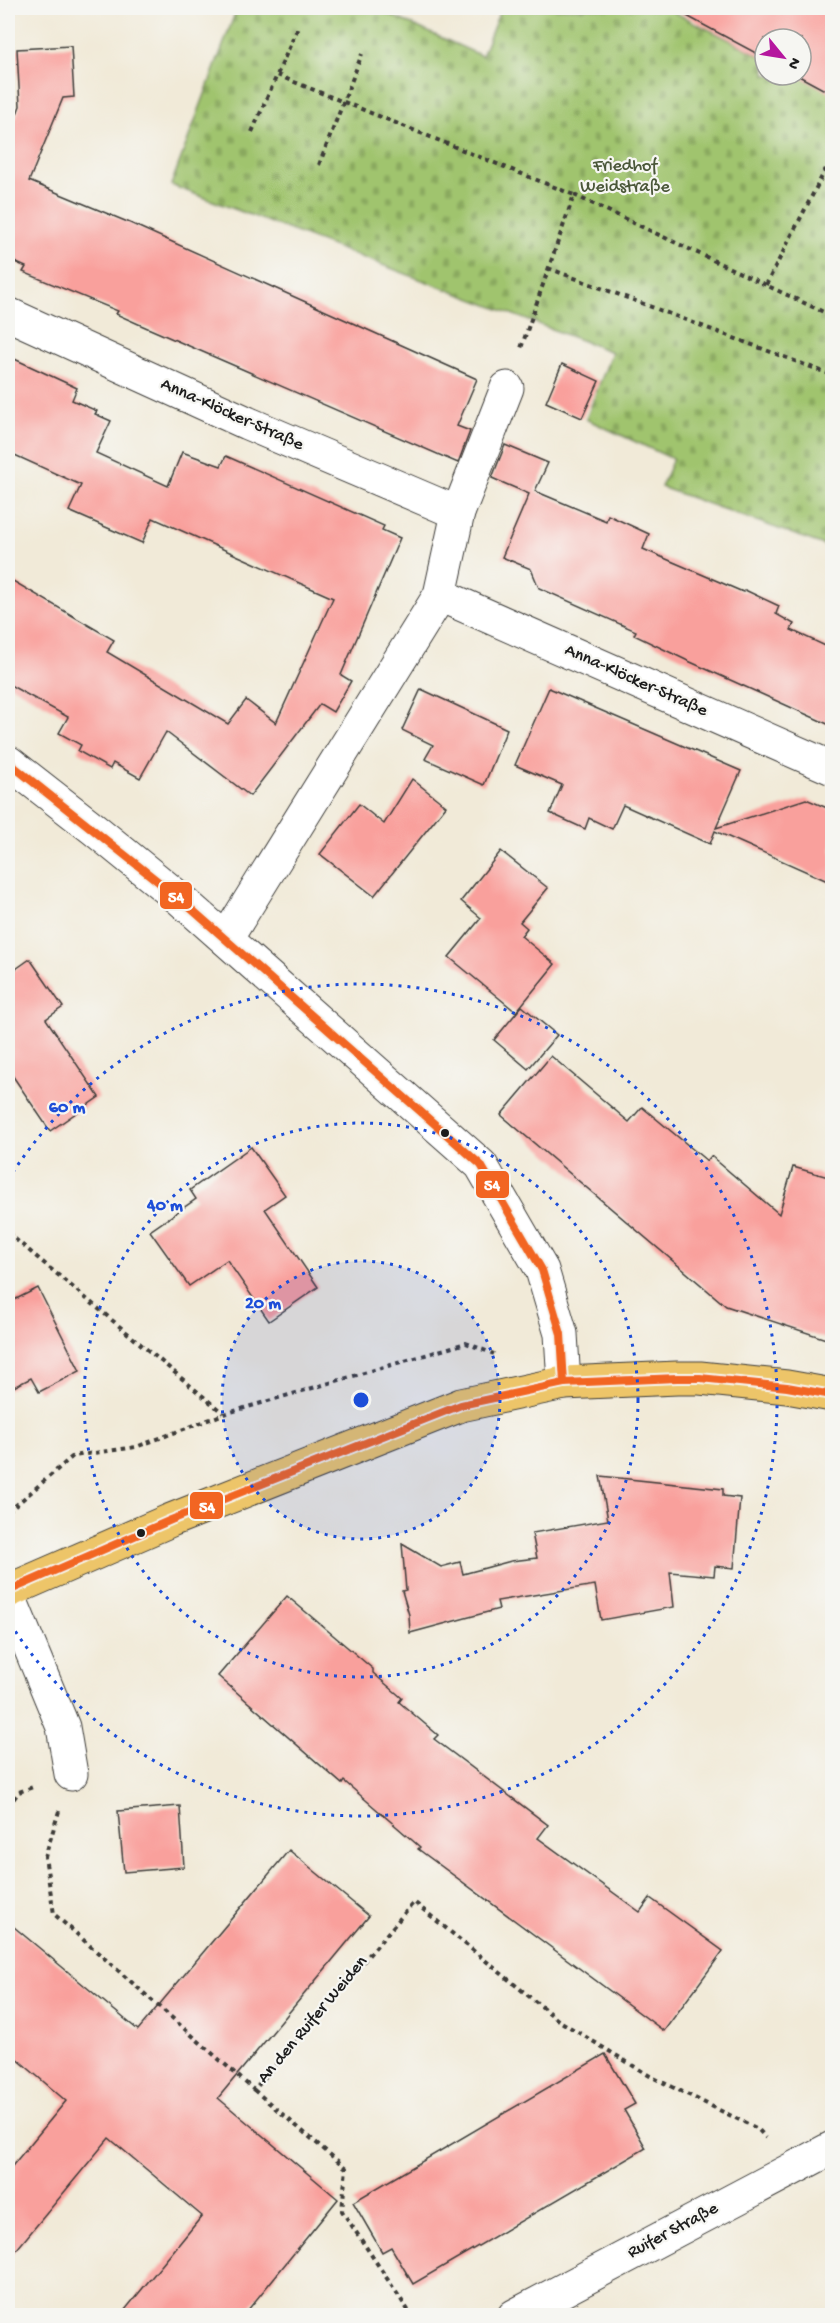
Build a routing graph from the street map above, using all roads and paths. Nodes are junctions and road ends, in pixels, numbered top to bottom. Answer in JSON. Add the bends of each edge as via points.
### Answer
{"nodes":[{"id":1,"x":299,"y":25,"type":"dead end"},
{"id":2,"x":362,"y":54,"type":"dead end"},
{"id":3,"x":277,"y":75,"type":"junction"},
{"id":4,"x":343,"y":103,"type":"junction"},
{"id":5,"x":252,"y":132,"type":"dead end"},
{"id":6,"x":832,"y":157,"type":"edge"},
{"id":7,"x":319,"y":165,"type":"dead end"},
{"id":8,"x":574,"y":195,"type":"junction"},
{"id":9,"x":548,"y":268,"type":"junction"},
{"id":10,"x":766,"y":285,"type":"junction"},
{"id":11,"x":8,"y":314,"type":"edge"},
{"id":12,"x":832,"y":316,"type":"edge"},
{"id":13,"x":527,"y":328,"type":"dead end"},
{"id":14,"x":832,"y":375,"type":"edge"},
{"id":15,"x":507,"y":388,"type":"dead end"},
{"id":16,"x":458,"y":513,"type":"junction"},
{"id":17,"x":440,"y":595,"type":"junction"},
{"id":18,"x":8,"y":762,"type":"edge"},
{"id":19,"x":832,"y":768,"type":"edge"},
{"id":20,"x":225,"y":939,"type":"junction"},
{"id":21,"x":8,"y":1233,"type":"edge"},
{"id":22,"x":499,"y":1356,"type":"dead end"},
{"id":23,"x":564,"y":1383,"type":"junction"},
{"id":24,"x":832,"y":1395,"type":"edge"},
{"id":25,"x":224,"y":1414,"type":"junction"},
{"id":26,"x":8,"y":1512,"type":"edge"},
{"id":27,"x":8,"y":1592,"type":"edge"},
{"id":28,"x":71,"y":1774,"type":"joint"},
{"id":29,"x":254,"y":2090,"type":"junction"},
{"id":30,"x":832,"y":2148,"type":"edge"},
{"id":31,"x":794,"y":2166,"type":"junction"},
{"id":32,"x":412,"y":2316,"type":"edge"},
{"id":33,"x":514,"y":2316,"type":"edge"}],
"edges":[{"from":1,"to":3,"type":"path"},
{"from":2,"to":4,"type":"path"},
{"from":3,"to":4,"type":"path"},
{"from":3,"to":5,"type":"path"},
{"from":4,"to":7,"type":"path"},
{"from":4,"to":8,"type":"path"},
{"from":6,"to":10,"type":"path"},
{"from":8,"to":9,"type":"path"},
{"from":8,"to":10,"type":"path"},
{"from":9,"to":13,"type":"path"},
{"from":9,"to":14,"type":"path"},
{"from":10,"to":12,"type":"path"},
{"from":11,"to":16,"type":"street","name":"Anna-Klöcker-Straße","via":[[247,423]]},
{"from":15,"to":16,"type":"street"},
{"from":16,"to":17,"type":"street"},
{"from":17,"to":19,"type":"street","name":"Anna-Klöcker-Straße"},
{"from":17,"to":20,"type":"street"},
{"from":18,"to":20,"type":"street","via":[[94,828]]},
{"from":20,"to":23,"type":"street","via":[[481,1165],[542,1270],[561,1334]]},
{"from":21,"to":25,"type":"path"},
{"from":22,"to":25,"type":"path","via":[[466,1343]]},
{"from":23,"to":24,"type":"main road","via":[[700,1378]]},
{"from":23,"to":27,"type":"main road","via":[[461,1405],[171,1520]]},
{"from":25,"to":26,"type":"path","via":[[136,1447],[74,1456]]},
{"from":27,"to":28,"type":"street","via":[[63,1727]]},
{"from":28,"to":29,"type":"path","name":"An den Ruifer Weiden","via":[[45,1857],[54,1914]]},
{"from":29,"to":31,"type":"path","name":"An den Ruifer Weiden","via":[[414,1902],[558,2020],[650,2076],[758,2129]]},
{"from":29,"to":32,"type":"path","via":[[346,2168],[342,2211]]},
{"from":30,"to":31,"type":"street","name":"Ruifer Straße"},
{"from":31,"to":33,"type":"street","name":"Ruifer Straße"}]}
